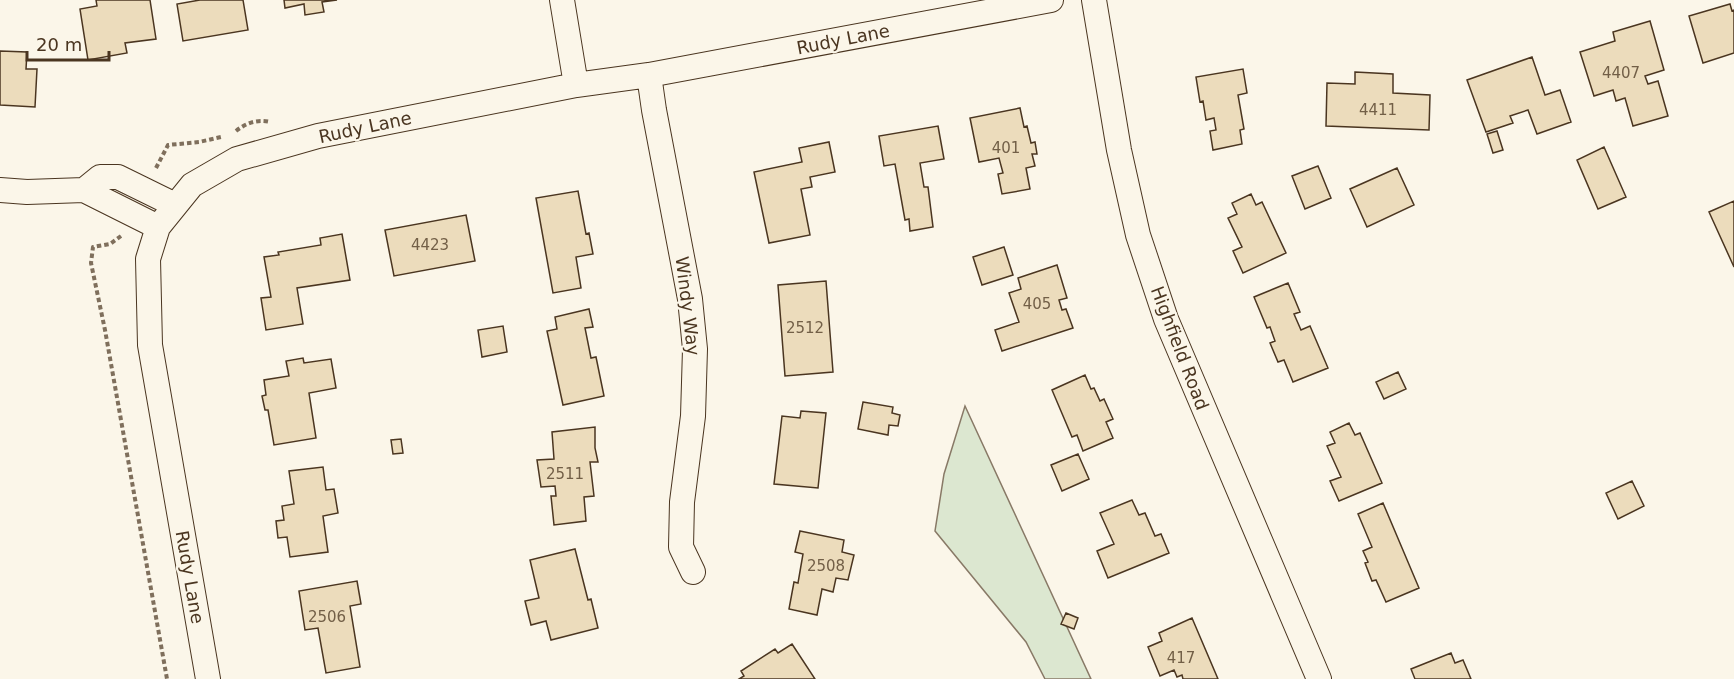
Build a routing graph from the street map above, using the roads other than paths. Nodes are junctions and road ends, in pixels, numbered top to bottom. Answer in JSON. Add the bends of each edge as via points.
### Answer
{"nodes":[{"id":1,"x":562,"y":0,"type":"edge"},
{"id":2,"x":1051,"y":0,"type":"edge"},
{"id":3,"x":1094,"y":0,"type":"edge"},
{"id":4,"x":649,"y":75,"type":"junction"},
{"id":5,"x":576,"y":85,"type":"junction"},
{"id":6,"x":0,"y":190,"type":"edge"},
{"id":7,"x":84,"y":190,"type":"junction"},
{"id":8,"x":175,"y":205,"type":"junction"},
{"id":9,"x":158,"y":227,"type":"junction"},
{"id":10,"x":693,"y":572,"type":"dead end"},
{"id":11,"x":208,"y":679,"type":"edge"},
{"id":12,"x":1319,"y":679,"type":"edge"}],
"edges":[{"from":1,"to":5,"type":"street"},
{"from":2,"to":4,"type":"street","name":"Rudy Lane"},
{"from":3,"to":12,"type":"street","name":"Highfield Road","via":[[1119,150],[1141,246],[1171,330]]},
{"from":4,"to":5,"type":"street","name":"Rudy Lane"},
{"from":4,"to":10,"type":"street","name":"Windy Way","via":[[690,298],[695,349],[693,416],[681,502],[681,547]]},
{"from":5,"to":8,"type":"street","name":"Rudy Lane","via":[[318,136],[237,159],[192,185]]},
{"from":6,"to":7,"type":"street"},
{"from":7,"to":8,"type":"street","via":[[100,177],[118,177]]},
{"from":7,"to":9,"type":"street"},
{"from":8,"to":9,"type":"street","name":"Rudy Lane"},
{"from":9,"to":11,"type":"street","name":"Rudy Lane","via":[[148,259],[150,345]]}]}
